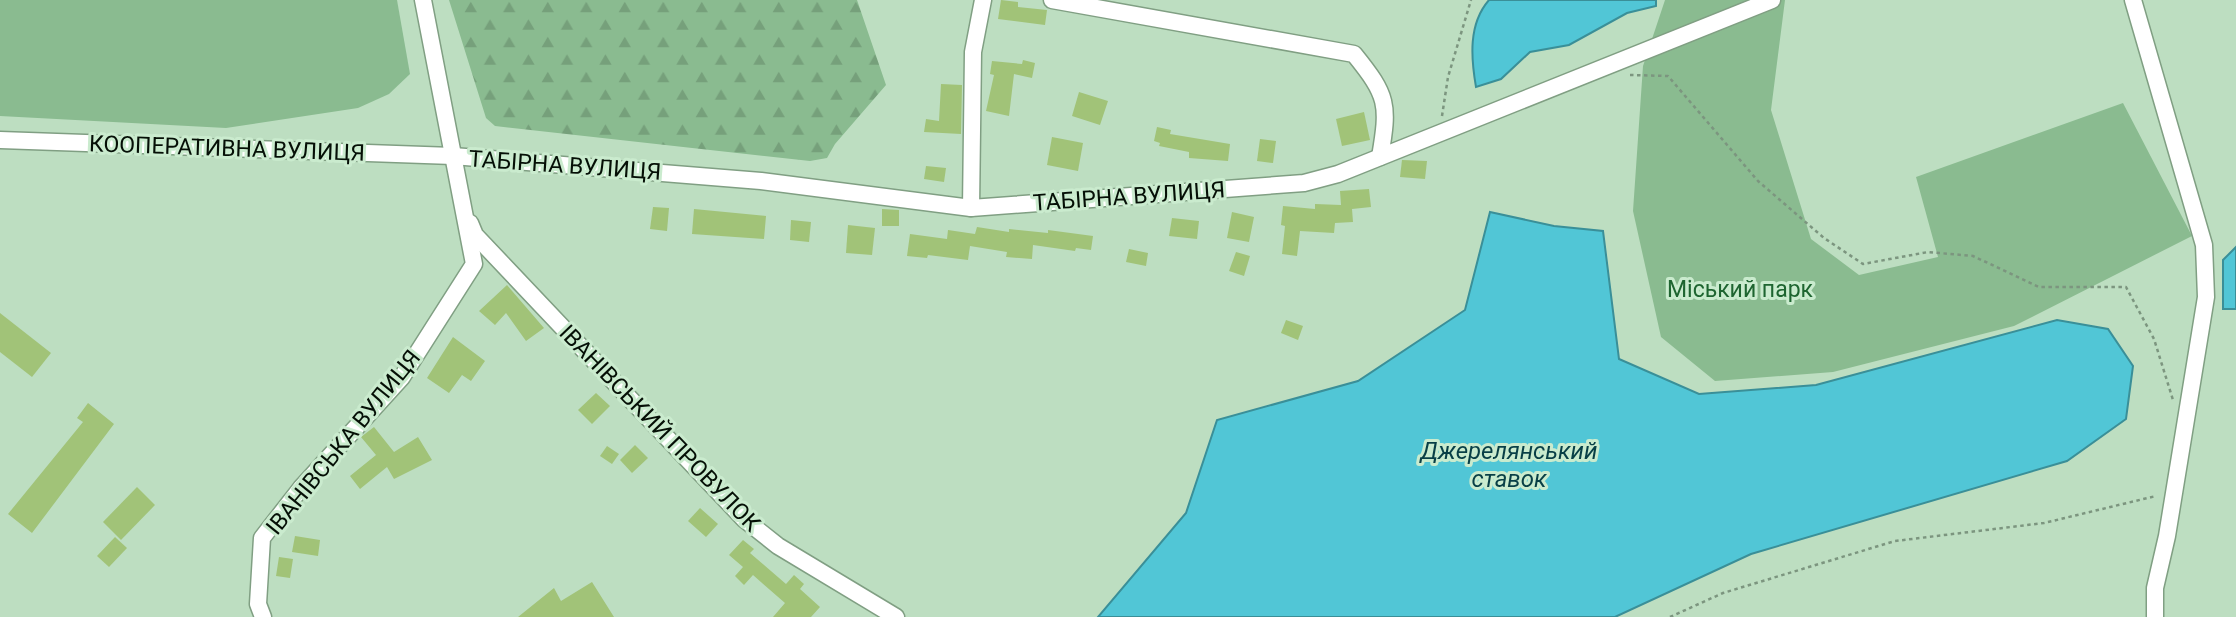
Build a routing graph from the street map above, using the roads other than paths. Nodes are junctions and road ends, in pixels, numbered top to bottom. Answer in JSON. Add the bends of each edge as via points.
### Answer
{"nodes":[{"id":1,"x":423,"y":0,"type":"edge"},
{"id":2,"x":983,"y":0,"type":"edge"},
{"id":3,"x":1052,"y":0,"type":"edge"},
{"id":4,"x":1772,"y":0,"type":"edge"},
{"id":5,"x":2133,"y":0,"type":"edge"},
{"id":6,"x":0,"y":140,"type":"edge"},
{"id":7,"x":453,"y":156,"type":"junction"},
{"id":8,"x":1380,"y":157,"type":"junction"},
{"id":9,"x":461,"y":201,"type":"junction"},
{"id":10,"x":971,"y":208,"type":"junction"},
{"id":11,"x":263,"y":617,"type":"edge"},
{"id":12,"x":896,"y":617,"type":"edge"},
{"id":13,"x":2155,"y":617,"type":"edge"}],
"edges":[{"from":1,"to":7,"type":"street","name":"ІВАНІВСЬКА ВУЛИЦЯ"},
{"from":2,"to":10,"type":"street","via":[[973,52]]},
{"from":3,"to":8,"type":"street","via":[[1354,54],[1380,85],[1387,116]]},
{"from":4,"to":8,"type":"street","name":"ТАБІРНА ВУЛИЦЯ"},
{"from":5,"to":13,"type":"street","via":[[2204,245],[2206,298],[2155,588]]},
{"from":6,"to":7,"type":"street","name":"КООПЕРАТИВНА ВУЛИЦЯ"},
{"from":7,"to":9,"type":"street","name":"ІВАНІВСЬКА ВУЛИЦЯ"},
{"from":7,"to":10,"type":"street","name":"ТАБІРНА ВУЛИЦЯ","via":[[761,181]]},
{"from":8,"to":10,"type":"street","name":"ТАБІРНА ВУЛИЦЯ","via":[[1304,183]]},
{"from":9,"to":11,"type":"street","name":"ІВАНІВСЬКА ВУЛИЦЯ","via":[[474,264],[402,377],[262,538],[258,604]]},
{"from":9,"to":12,"type":"street","name":"ІВАНІВСЬКИЙ ПРОВУЛОК","via":[[475,235],[744,519],[778,546]]}]}
